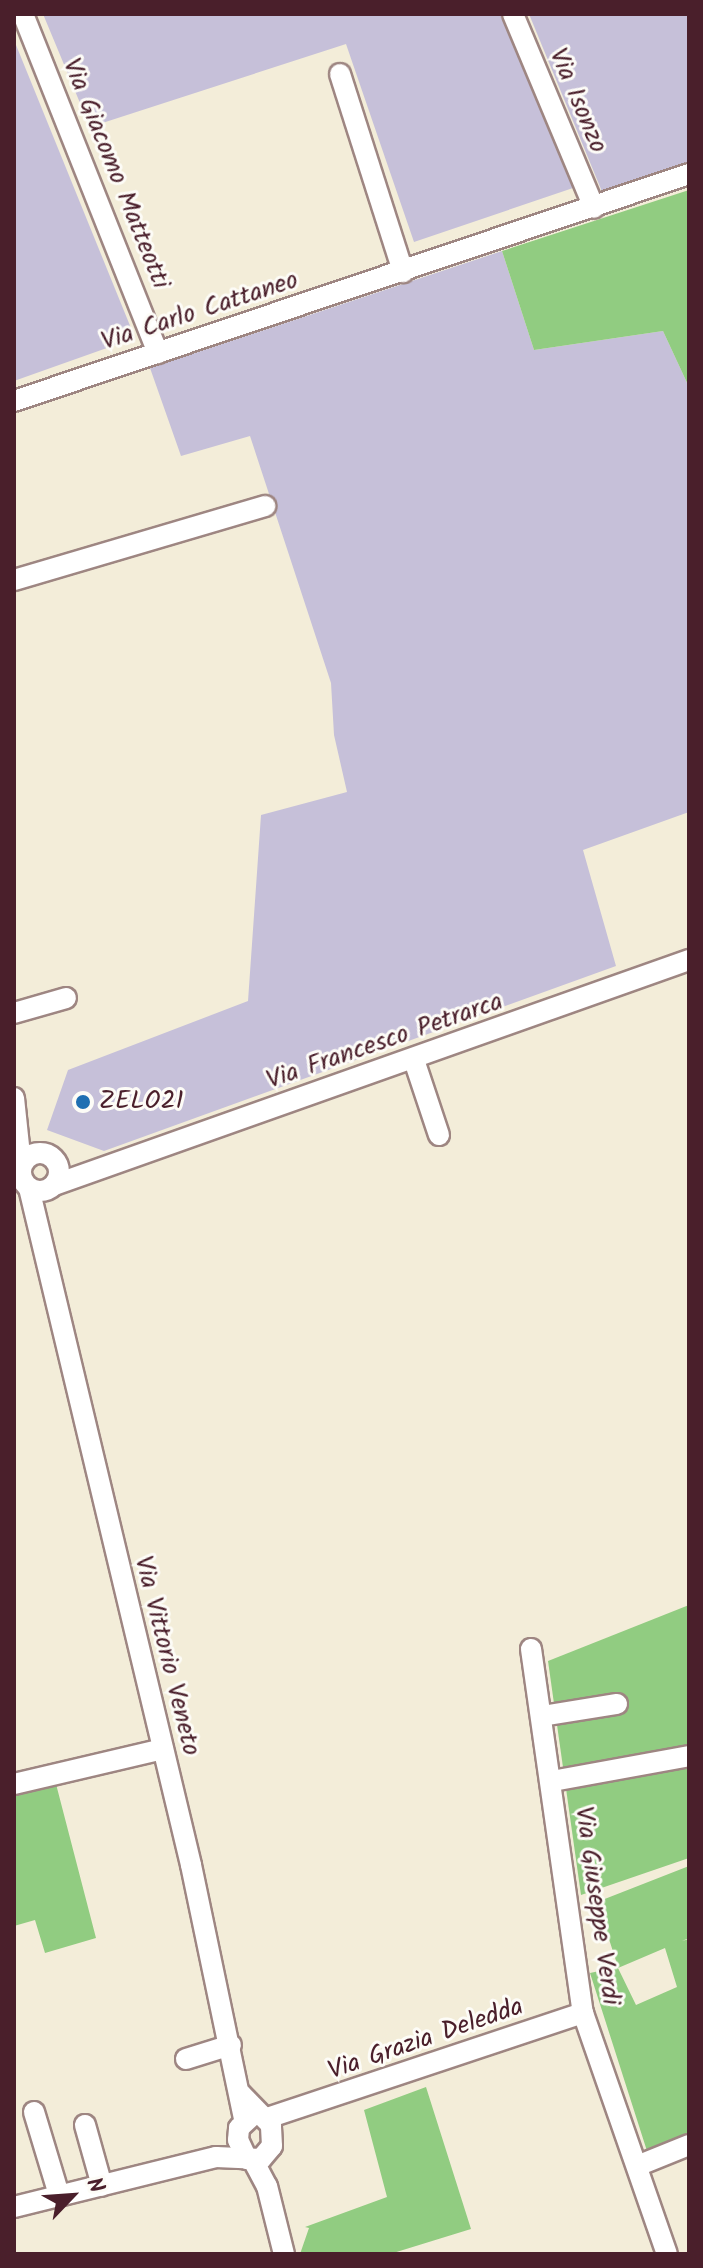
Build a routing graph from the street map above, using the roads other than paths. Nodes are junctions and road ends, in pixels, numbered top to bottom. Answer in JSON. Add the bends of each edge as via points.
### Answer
{"nodes":[{"id":1,"x":23,"y":14,"type":"edge"},
{"id":2,"x":513,"y":14,"type":"edge"},
{"id":3,"x":340,"y":74,"type":"dead end"},
{"id":4,"x":689,"y":174,"type":"edge"},
{"id":5,"x":594,"y":208,"type":"junction"},
{"id":6,"x":403,"y":272,"type":"junction"},
{"id":7,"x":158,"y":353,"type":"junction"},
{"id":8,"x":14,"y":401,"type":"edge"},
{"id":9,"x":265,"y":506,"type":"dead end"},
{"id":10,"x":14,"y":580,"type":"edge"},
{"id":11,"x":689,"y":960,"type":"edge"},
{"id":12,"x":66,"y":998,"type":"dead end"},
{"id":13,"x":14,"y":1013,"type":"edge"},
{"id":14,"x":414,"y":1060,"type":"junction"},
{"id":15,"x":14,"y":1100,"type":"edge"},
{"id":16,"x":439,"y":1135,"type":"dead end"},
{"id":17,"x":51,"y":1157,"type":"junction"},
{"id":18,"x":21,"y":1165,"type":"junction"},
{"id":19,"x":96,"y":1169,"type":"junction"},
{"id":20,"x":44,"y":1188,"type":"junction"},
{"id":21,"x":531,"y":1649,"type":"dead end"},
{"id":22,"x":617,"y":1704,"type":"dead end"},
{"id":23,"x":542,"y":1716,"type":"junction"},
{"id":24,"x":163,"y":1749,"type":"junction"},
{"id":25,"x":689,"y":1756,"type":"edge"},
{"id":26,"x":552,"y":1781,"type":"junction"},
{"id":27,"x":14,"y":1784,"type":"edge"},
{"id":28,"x":583,"y":2013,"type":"junction"},
{"id":29,"x":231,"y":2045,"type":"junction"},
{"id":30,"x":186,"y":2059,"type":"dead end"},
{"id":31,"x":34,"y":2112,"type":"dead end"},
{"id":32,"x":85,"y":2125,"type":"dead end"},
{"id":33,"x":262,"y":2134,"type":"junction"},
{"id":34,"x":689,"y":2145,"type":"edge"},
{"id":35,"x":232,"y":2148,"type":"junction"},
{"id":36,"x":637,"y":2166,"type":"junction"},
{"id":37,"x":102,"y":2186,"type":"junction"},
{"id":38,"x":59,"y":2195,"type":"junction"},
{"id":39,"x":14,"y":2207,"type":"edge"},
{"id":40,"x":284,"y":2254,"type":"edge"},
{"id":41,"x":667,"y":2254,"type":"edge"}],
"edges":[{"from":1,"to":7,"type":"street","name":"Via Giacomo Matteotti"},
{"from":2,"to":5,"type":"street","name":"Via Isonzo"},
{"from":3,"to":6,"type":"street"},
{"from":4,"to":5,"type":"street","name":"Via Carlo Cattaneo"},
{"from":5,"to":6,"type":"street","name":"Via Carlo Cattaneo"},
{"from":6,"to":7,"type":"street","name":"Via Carlo Cattaneo"},
{"from":7,"to":8,"type":"street","name":"Via Carlo Cattaneo"},
{"from":9,"to":10,"type":"street"},
{"from":11,"to":14,"type":"street","name":"Via Francesco Petrarca"},
{"from":12,"to":13,"type":"street"},
{"from":14,"to":16,"type":"street"},
{"from":14,"to":19,"type":"street","name":"Via Francesco Petrarca"},
{"from":15,"to":17,"type":"street"},
{"from":15,"to":18,"type":"street"},
{"from":17,"to":18,"type":"street","via":[[36,1153]]},
{"from":17,"to":19,"type":"street"},
{"from":17,"to":20,"type":"street","name":"Via Vittorio Veneto","via":[[59,1173]]},
{"from":18,"to":20,"type":"street"},
{"from":19,"to":20,"type":"street","name":"Via Francesco Petrarca"},
{"from":20,"to":24,"type":"street","name":"Via Vittorio Veneto","via":[[39,1231]]},
{"from":21,"to":23,"type":"street","name":"Via Giuseppe Verdi"},
{"from":22,"to":23,"type":"street"},
{"from":23,"to":26,"type":"street","name":"Via Giuseppe Verdi"},
{"from":24,"to":27,"type":"street"},
{"from":24,"to":29,"type":"street","name":"Via Vittorio Veneto"},
{"from":25,"to":26,"type":"street"},
{"from":26,"to":28,"type":"street","name":"Via Giuseppe Verdi"},
{"from":28,"to":33,"type":"street","name":"Via Grazia Deledda"},
{"from":28,"to":36,"type":"street","name":"Via Giuseppe Verdi"},
{"from":29,"to":30,"type":"street"},
{"from":29,"to":33,"type":"street","name":"Via Vittorio Veneto","via":[[241,2094]]},
{"from":31,"to":38,"type":"street"},
{"from":32,"to":37,"type":"street"},
{"from":33,"to":35,"type":"street"},
{"from":33,"to":35,"type":"street"},
{"from":33,"to":40,"type":"street","via":[[267,2186]]},
{"from":34,"to":36,"type":"street"},
{"from":35,"to":37,"type":"street"},
{"from":36,"to":41,"type":"street","name":"Via Giuseppe Verdi"},
{"from":37,"to":38,"type":"street"},
{"from":38,"to":39,"type":"street"}]}
